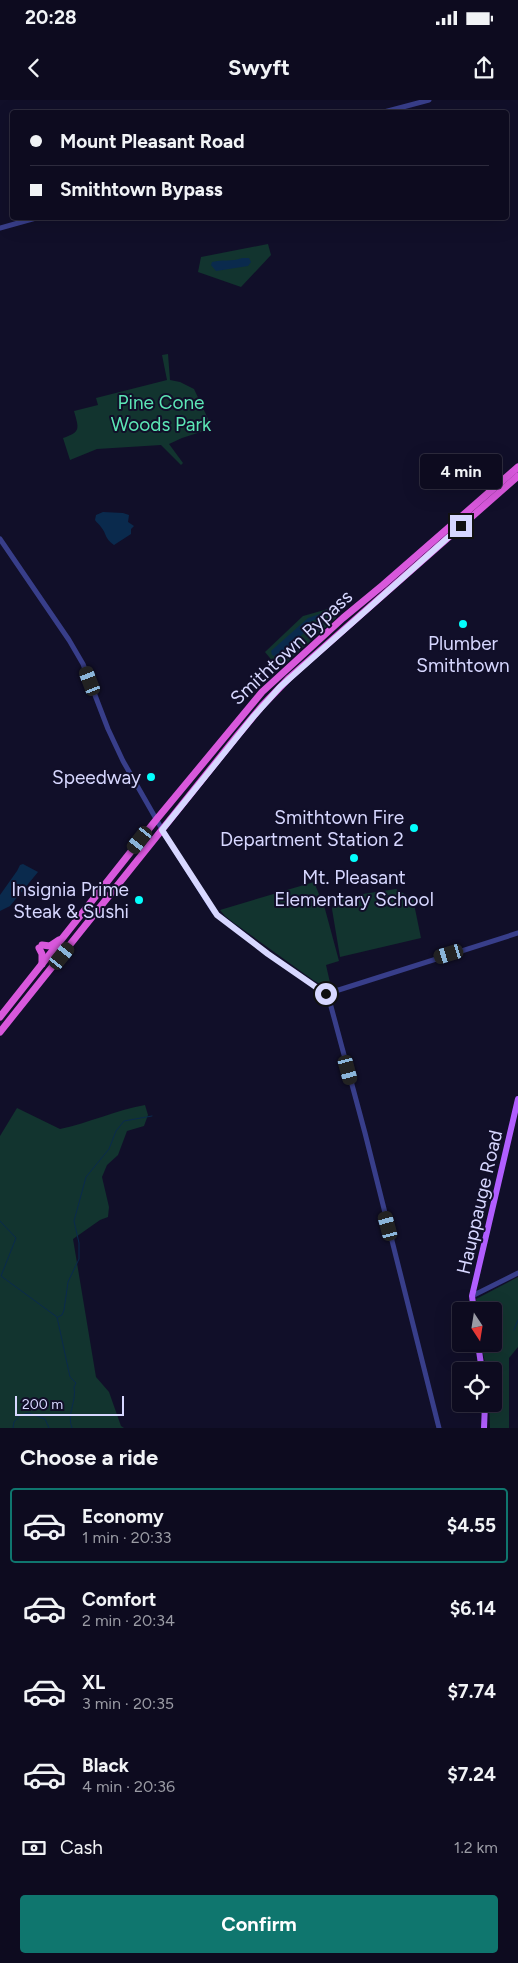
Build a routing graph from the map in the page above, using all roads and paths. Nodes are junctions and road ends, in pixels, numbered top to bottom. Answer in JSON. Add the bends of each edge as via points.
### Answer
{"nodes":[{"id":1,"x":429,"y":100,"type":"edge"},
{"id":2,"x":392,"y":110,"type":"edge"},
{"id":3,"x":29,"y":220,"type":"edge"},
{"id":4,"x":0,"y":228,"type":"edge"},
{"id":5,"x":518,"y":467,"type":"edge"},
{"id":6,"x":518,"y":476,"type":"edge"},
{"id":7,"x":0,"y":539,"type":"edge"},
{"id":8,"x":156,"y":820,"type":"junction"},
{"id":9,"x":162,"y":830,"type":"junction"},
{"id":10,"x":518,"y":933,"type":"edge"},
{"id":11,"x":65,"y":936,"type":"junction"},
{"id":12,"x":42,"y":965,"type":"junction"},
{"id":13,"x":326,"y":994,"type":"junction"},
{"id":14,"x":0,"y":1017,"type":"edge"},
{"id":15,"x":0,"y":1032,"type":"edge"},
{"id":16,"x":518,"y":1099,"type":"edge"},
{"id":17,"x":518,"y":1273,"type":"edge"},
{"id":18,"x":472,"y":1296,"type":"junction"},
{"id":19,"x":473,"y":1302,"type":"edge"},
{"id":20,"x":485,"y":1412,"type":"edge"},
{"id":21,"x":439,"y":1428,"type":"edge"},
{"id":22,"x":484,"y":1428,"type":"edge"}],
"edges":[{"from":1,"to":2,"type":"street"},
{"from":3,"to":4,"type":"street"},
{"from":5,"to":8,"type":"highway","name":"Smithtown Bypass","via":[[271,682]]},
{"from":6,"to":9,"type":"highway","name":"Smithtown Bypass","via":[[280,687]]},
{"from":7,"to":8,"type":"street","via":[[83,664],[114,742]]},
{"from":8,"to":9,"type":"street"},
{"from":8,"to":11,"type":"highway","name":"Smithtown Bypass"},
{"from":9,"to":13,"type":"street","via":[[217,915]]},
{"from":9,"to":15,"type":"highway","name":"Smithtown Bypass"},
{"from":10,"to":13,"type":"street"},
{"from":11,"to":12,"type":"highway","name":"Smithtown Bypass"},
{"from":11,"to":12,"type":"highway","via":[[50,946],[40,947]]},
{"from":12,"to":14,"type":"highway","name":"Smithtown Bypass"},
{"from":13,"to":21,"type":"street","via":[[365,1133]]},
{"from":16,"to":18,"type":"main road","name":"Hauppauge Road"},
{"from":17,"to":18,"type":"street"},
{"from":18,"to":19,"type":"main road","name":"Hauppauge Road"},
{"from":20,"to":22,"type":"main road"}]}
